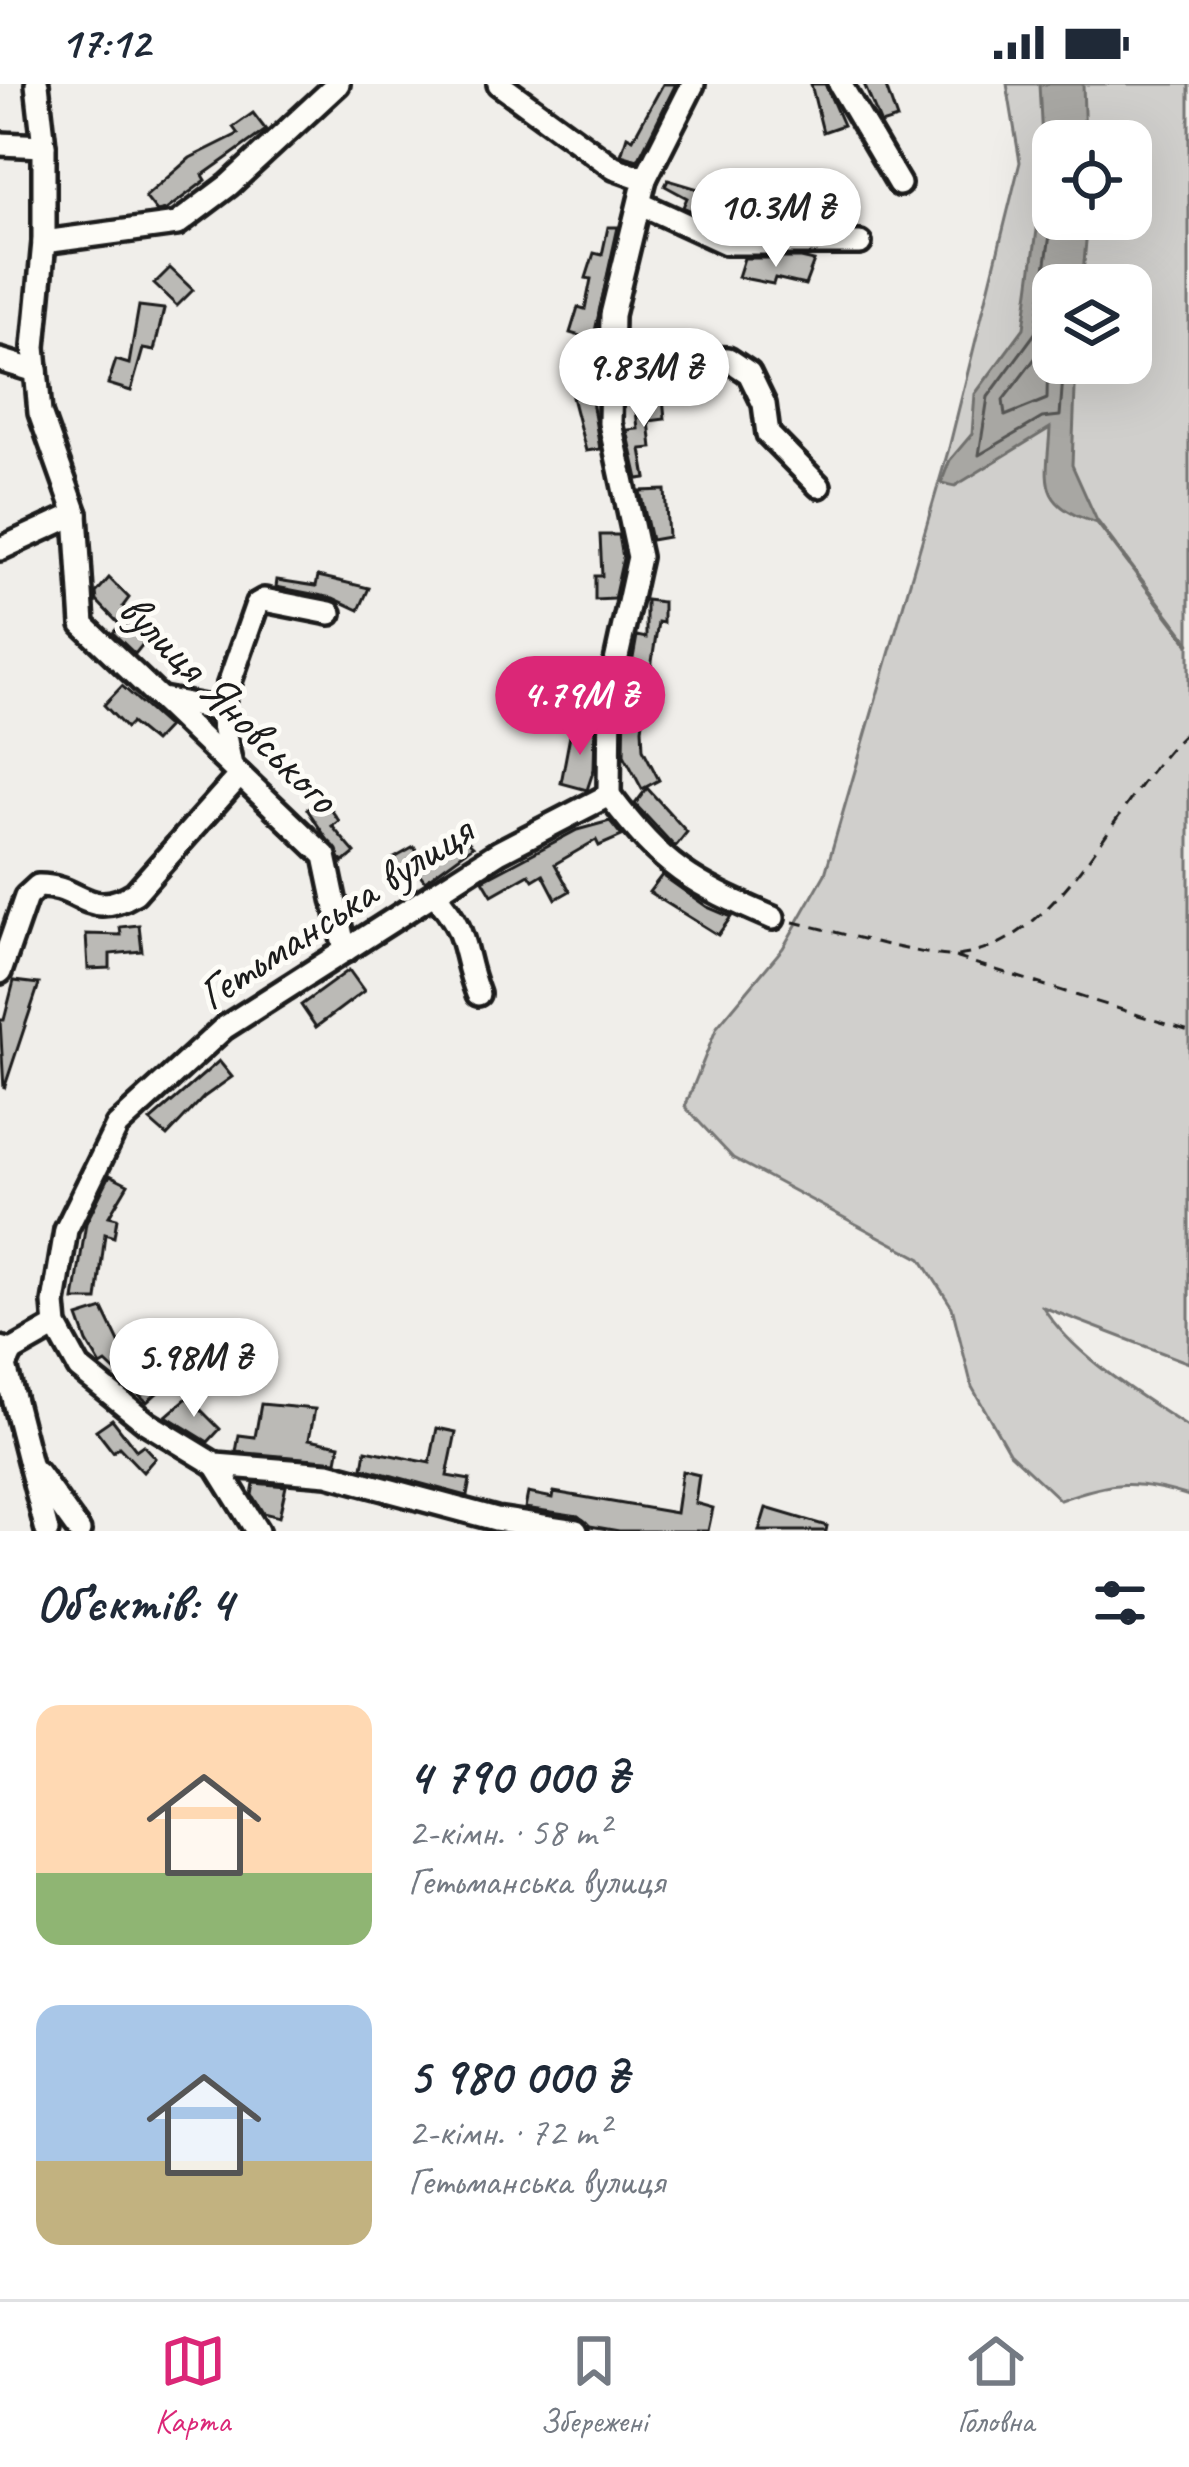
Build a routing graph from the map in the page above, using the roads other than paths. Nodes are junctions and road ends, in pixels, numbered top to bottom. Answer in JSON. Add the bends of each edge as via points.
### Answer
{"nodes":[{"id":1,"x":37,"y":84,"type":"edge"},
{"id":2,"x":338,"y":84,"type":"edge"},
{"id":3,"x":499,"y":84,"type":"edge"},
{"id":4,"x":693,"y":84,"type":"edge"},
{"id":5,"x":840,"y":84,"type":"edge"},
{"id":6,"x":0,"y":144,"type":"edge"},
{"id":7,"x":44,"y":146,"type":"junction"},
{"id":8,"x":645,"y":179,"type":"junction"},
{"id":9,"x":899,"y":184,"type":"dead end"},
{"id":10,"x":641,"y":204,"type":"junction"},
{"id":11,"x":44,"y":242,"type":"junction"},
{"id":12,"x":860,"y":242,"type":"dead end"},
{"id":13,"x":0,"y":360,"type":"edge"},
{"id":14,"x":36,"y":371,"type":"junction"},
{"id":15,"x":611,"y":375,"type":"junction"},
{"id":16,"x":819,"y":486,"type":"dead end"},
{"id":17,"x":76,"y":514,"type":"junction"},
{"id":18,"x":0,"y":549,"type":"edge"},
{"id":19,"x":330,"y":613,"type":"dead end"},
{"id":20,"x":160,"y":699,"type":"junction"},
{"id":21,"x":220,"y":710,"type":"junction"},
{"id":22,"x":236,"y":771,"type":"junction"},
{"id":23,"x":609,"y":795,"type":"junction"},
{"id":24,"x":434,"y":894,"type":"junction"},
{"id":25,"x":773,"y":918,"type":"road end"},
{"id":26,"x":345,"y":951,"type":"junction"},
{"id":27,"x":0,"y":972,"type":"edge"},
{"id":28,"x":478,"y":994,"type":"dead end"},
{"id":29,"x":56,"y":1326,"type":"junction"},
{"id":30,"x":6,"y":1349,"type":"edge"},
{"id":31,"x":29,"y":1462,"type":"junction"},
{"id":32,"x":216,"y":1465,"type":"junction"},
{"id":33,"x":47,"y":1531,"type":"edge"},
{"id":34,"x":80,"y":1531,"type":"edge"},
{"id":35,"x":257,"y":1531,"type":"edge"},
{"id":36,"x":576,"y":1531,"type":"edge"}],
"edges":[{"from":1,"to":7,"type":"street","name":"вулиця Яновського"},
{"from":2,"to":11,"type":"street","via":[[176,224]]},
{"from":3,"to":8,"type":"street","via":[[614,167]]},
{"from":4,"to":8,"type":"street"},
{"from":5,"to":9,"type":"street"},
{"from":6,"to":7,"type":"street"},
{"from":7,"to":11,"type":"street","name":"вулиця Яновського"},
{"from":8,"to":10,"type":"street"},
{"from":10,"to":12,"type":"street","via":[[726,243]]},
{"from":10,"to":15,"type":"street","via":[[612,315]]},
{"from":11,"to":14,"type":"street","name":"вулиця Яновського"},
{"from":13,"to":14,"type":"street"},
{"from":14,"to":17,"type":"street","name":"вулиця Яновського","via":[[40,413]]},
{"from":15,"to":16,"type":"street","via":[[728,359],[748,373],[768,434]]},
{"from":15,"to":23,"type":"street","via":[[610,423],[639,557],[610,689]]},
{"from":17,"to":18,"type":"street"},
{"from":17,"to":20,"type":"street","name":"вулиця Яновського","via":[[83,626]]},
{"from":19,"to":21,"type":"street","via":[[257,604]]},
{"from":20,"to":21,"type":"street"},
{"from":20,"to":22,"type":"street","name":"вулиця Яновського"},
{"from":21,"to":22,"type":"street"},
{"from":22,"to":26,"type":"street","name":"вулиця Яновського","via":[[325,856]]},
{"from":22,"to":27,"type":"street","via":[[135,893],[116,905],[93,906],[38,886],[26,897]]},
{"from":23,"to":24,"type":"street","name":"Гетьманська вулиця"},
{"from":23,"to":25,"type":"street","via":[[692,884]]},
{"from":24,"to":26,"type":"street","name":"Гетьманська вулиця"},
{"from":24,"to":28,"type":"street","via":[[468,942]]},
{"from":26,"to":29,"type":"street","name":"Гетьманська вулиця","via":[[224,1028],[117,1126],[66,1230]]},
{"from":29,"to":30,"type":"street"},
{"from":29,"to":32,"type":"street","via":[[79,1368]]},
{"from":30,"to":31,"type":"street"},
{"from":31,"to":33,"type":"street"},
{"from":31,"to":34,"type":"street"},
{"from":32,"to":35,"type":"street"},
{"from":32,"to":36,"type":"street","via":[[328,1474],[496,1519]]}]}
